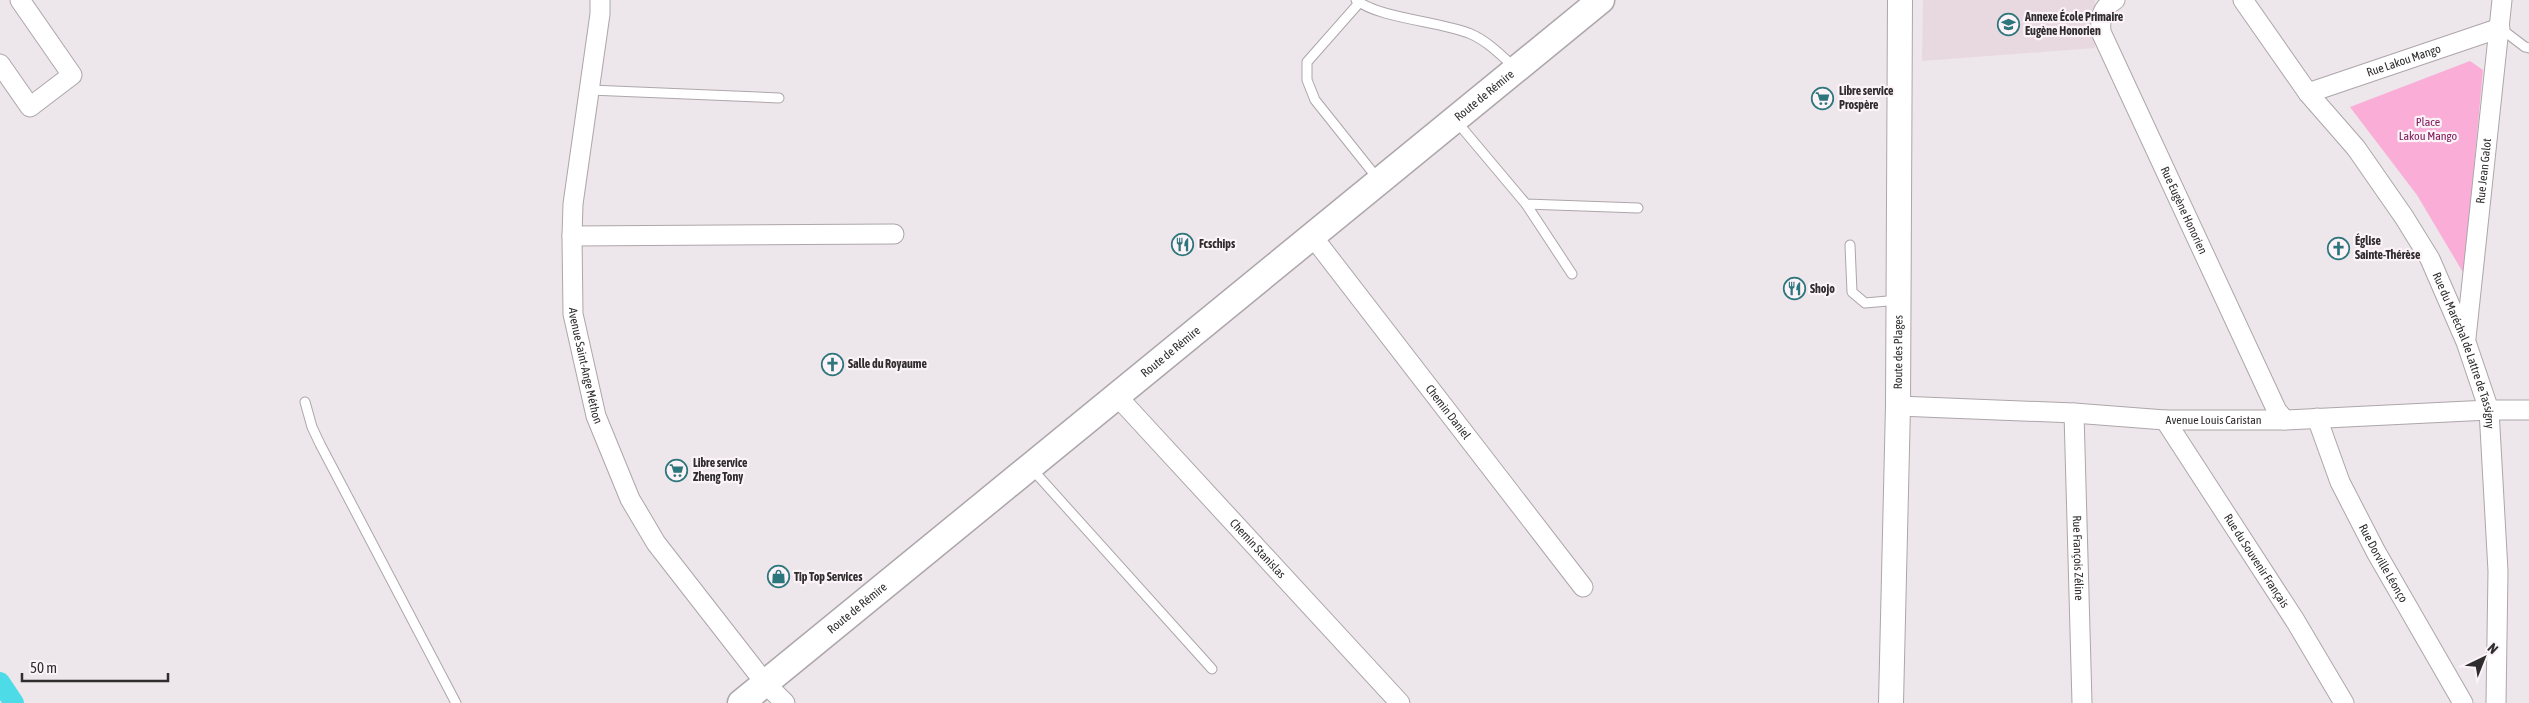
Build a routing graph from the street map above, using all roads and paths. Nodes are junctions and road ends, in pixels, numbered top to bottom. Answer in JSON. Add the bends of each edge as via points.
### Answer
{"nodes":[{"id":1,"x":20,"y":0,"type":"edge"},
{"id":2,"x":600,"y":0,"type":"edge"},
{"id":3,"x":1900,"y":0,"type":"edge"},
{"id":4,"x":2115,"y":0,"type":"edge"},
{"id":5,"x":2243,"y":0,"type":"edge"},
{"id":6,"x":2502,"y":0,"type":"edge"},
{"id":7,"x":1357,"y":1,"type":"edge"},
{"id":8,"x":1596,"y":2,"type":"edge"},
{"id":9,"x":2500,"y":28,"type":"junction"},
{"id":10,"x":2529,"y":48,"type":"edge"},
{"id":11,"x":0,"y":64,"type":"edge"},
{"id":12,"x":1516,"y":68,"type":"junction"},
{"id":13,"x":590,"y":90,"type":"junction"},
{"id":14,"x":2308,"y":93,"type":"junction"},
{"id":15,"x":779,"y":98,"type":"dead end"},
{"id":16,"x":1455,"y":120,"type":"junction"},
{"id":17,"x":1380,"y":182,"type":"junction"},
{"id":18,"x":1526,"y":204,"type":"junction"},
{"id":19,"x":1638,"y":208,"type":"dead end"},
{"id":20,"x":894,"y":234,"type":"dead end"},
{"id":21,"x":572,"y":236,"type":"junction"},
{"id":22,"x":1313,"y":237,"type":"junction"},
{"id":23,"x":1850,"y":245,"type":"dead end"},
{"id":24,"x":1572,"y":274,"type":"dead end"},
{"id":25,"x":1899,"y":300,"type":"junction"},
{"id":26,"x":2466,"y":342,"type":"junction"},
{"id":27,"x":1116,"y":395,"type":"junction"},
{"id":28,"x":305,"y":402,"type":"dead end"},
{"id":29,"x":1898,"y":406,"type":"junction"},
{"id":30,"x":2490,"y":410,"type":"junction"},
{"id":31,"x":2529,"y":410,"type":"edge"},
{"id":32,"x":2074,"y":413,"type":"junction"},
{"id":33,"x":2316,"y":418,"type":"junction"},
{"id":34,"x":2166,"y":420,"type":"junction"},
{"id":35,"x":2285,"y":420,"type":"junction"},
{"id":36,"x":1030,"y":466,"type":"junction"},
{"id":37,"x":1583,"y":587,"type":"dead end"},
{"id":38,"x":1212,"y":670,"type":"dead end"},
{"id":39,"x":765,"y":683,"type":"junction"},
{"id":40,"x":456,"y":703,"type":"edge"},
{"id":41,"x":741,"y":703,"type":"edge"},
{"id":42,"x":785,"y":703,"type":"edge"},
{"id":43,"x":1400,"y":703,"type":"edge"},
{"id":44,"x":1891,"y":703,"type":"edge"},
{"id":45,"x":2082,"y":703,"type":"edge"},
{"id":46,"x":2344,"y":703,"type":"edge"},
{"id":47,"x":2463,"y":703,"type":"edge"},
{"id":48,"x":2496,"y":703,"type":"edge"}],
"edges":[{"from":1,"to":11,"type":"street","via":[[72,75],[30,107]]},
{"from":2,"to":13,"type":"street","name":"Avenue Saint-Ange Méthon"},
{"from":3,"to":25,"type":"street","name":"Route des Plages"},
{"from":4,"to":35,"type":"street","name":"Rue Eugène Honorien","via":[[2104,9],[2100,19],[2101,32],[2277,411]]},
{"from":5,"to":14,"type":"street","name":"Rue du Maréchal de Lattre de Tassigny"},
{"from":6,"to":9,"type":"street","name":"Rue Jean Galot"},
{"from":7,"to":12,"type":"lane","via":[[1471,34]]},
{"from":7,"to":17,"type":"lane","via":[[1307,62],[1307,80],[1315,100]]},
{"from":8,"to":12,"type":"main road","name":"Route de Rémire"},
{"from":9,"to":10,"type":"lane"},
{"from":9,"to":14,"type":"street","name":"Rue Lakou Mango"},
{"from":9,"to":26,"type":"street","name":"Rue Jean Galot"},
{"from":12,"to":16,"type":"main road","name":"Route de Rémire"},
{"from":13,"to":15,"type":"lane"},
{"from":13,"to":21,"type":"street","name":"Avenue Saint-Ange Méthon"},
{"from":14,"to":26,"type":"street","name":"Rue du Maréchal de Lattre de Tassigny","via":[[2356,148],[2425,250]]},
{"from":16,"to":17,"type":"main road","name":"Route de Rémire"},
{"from":16,"to":18,"type":"lane"},
{"from":17,"to":22,"type":"main road","name":"Route de Rémire"},
{"from":18,"to":19,"type":"lane"},
{"from":18,"to":24,"type":"lane"},
{"from":20,"to":21,"type":"street"},
{"from":21,"to":39,"type":"street","name":"Avenue Saint-Ange Méthon","via":[[573,314],[596,416],[630,499],[656,543]]},
{"from":22,"to":27,"type":"main road","name":"Route de Rémire"},
{"from":22,"to":37,"type":"street","name":"Chemin Daniel"},
{"from":23,"to":25,"type":"lane","via":[[1852,292],[1865,303]]},
{"from":25,"to":29,"type":"street","name":"Route des Plages"},
{"from":26,"to":30,"type":"street","name":"Rue du Maréchal de Lattre de Tassigny"},
{"from":27,"to":36,"type":"main road","name":"Route de Rémire"},
{"from":27,"to":43,"type":"street","name":"Chemin Stanislas"},
{"from":28,"to":40,"type":"lane","via":[[320,444]]},
{"from":29,"to":32,"type":"street","name":"Avenue Louis Caristan"},
{"from":29,"to":44,"type":"street","name":"Route des Plages"},
{"from":30,"to":31,"type":"street","name":"Avenue Louis Caristan"},
{"from":30,"to":33,"type":"street","name":"Avenue Louis Caristan"},
{"from":30,"to":48,"type":"street","name":"Rue du Maréchal de Lattre de Tassigny","via":[[2498,571]]},
{"from":32,"to":34,"type":"street","name":"Avenue Louis Caristan"},
{"from":32,"to":45,"type":"street","name":"Rue François Zéline"},
{"from":33,"to":35,"type":"street","name":"Avenue Louis Caristan"},
{"from":33,"to":47,"type":"street","name":"Rue Dorville Léonço","via":[[2340,482],[2371,543]]},
{"from":34,"to":35,"type":"street","name":"Avenue Louis Caristan"},
{"from":34,"to":46,"type":"street","name":"Rue du Souvenir Français"},
{"from":36,"to":38,"type":"lane"},
{"from":36,"to":39,"type":"main road","name":"Route de Rémire"},
{"from":39,"to":41,"type":"main road","name":"Route de Rémire"},
{"from":39,"to":42,"type":"street","name":"Avenue Saint-Ange Méthon"}]}
